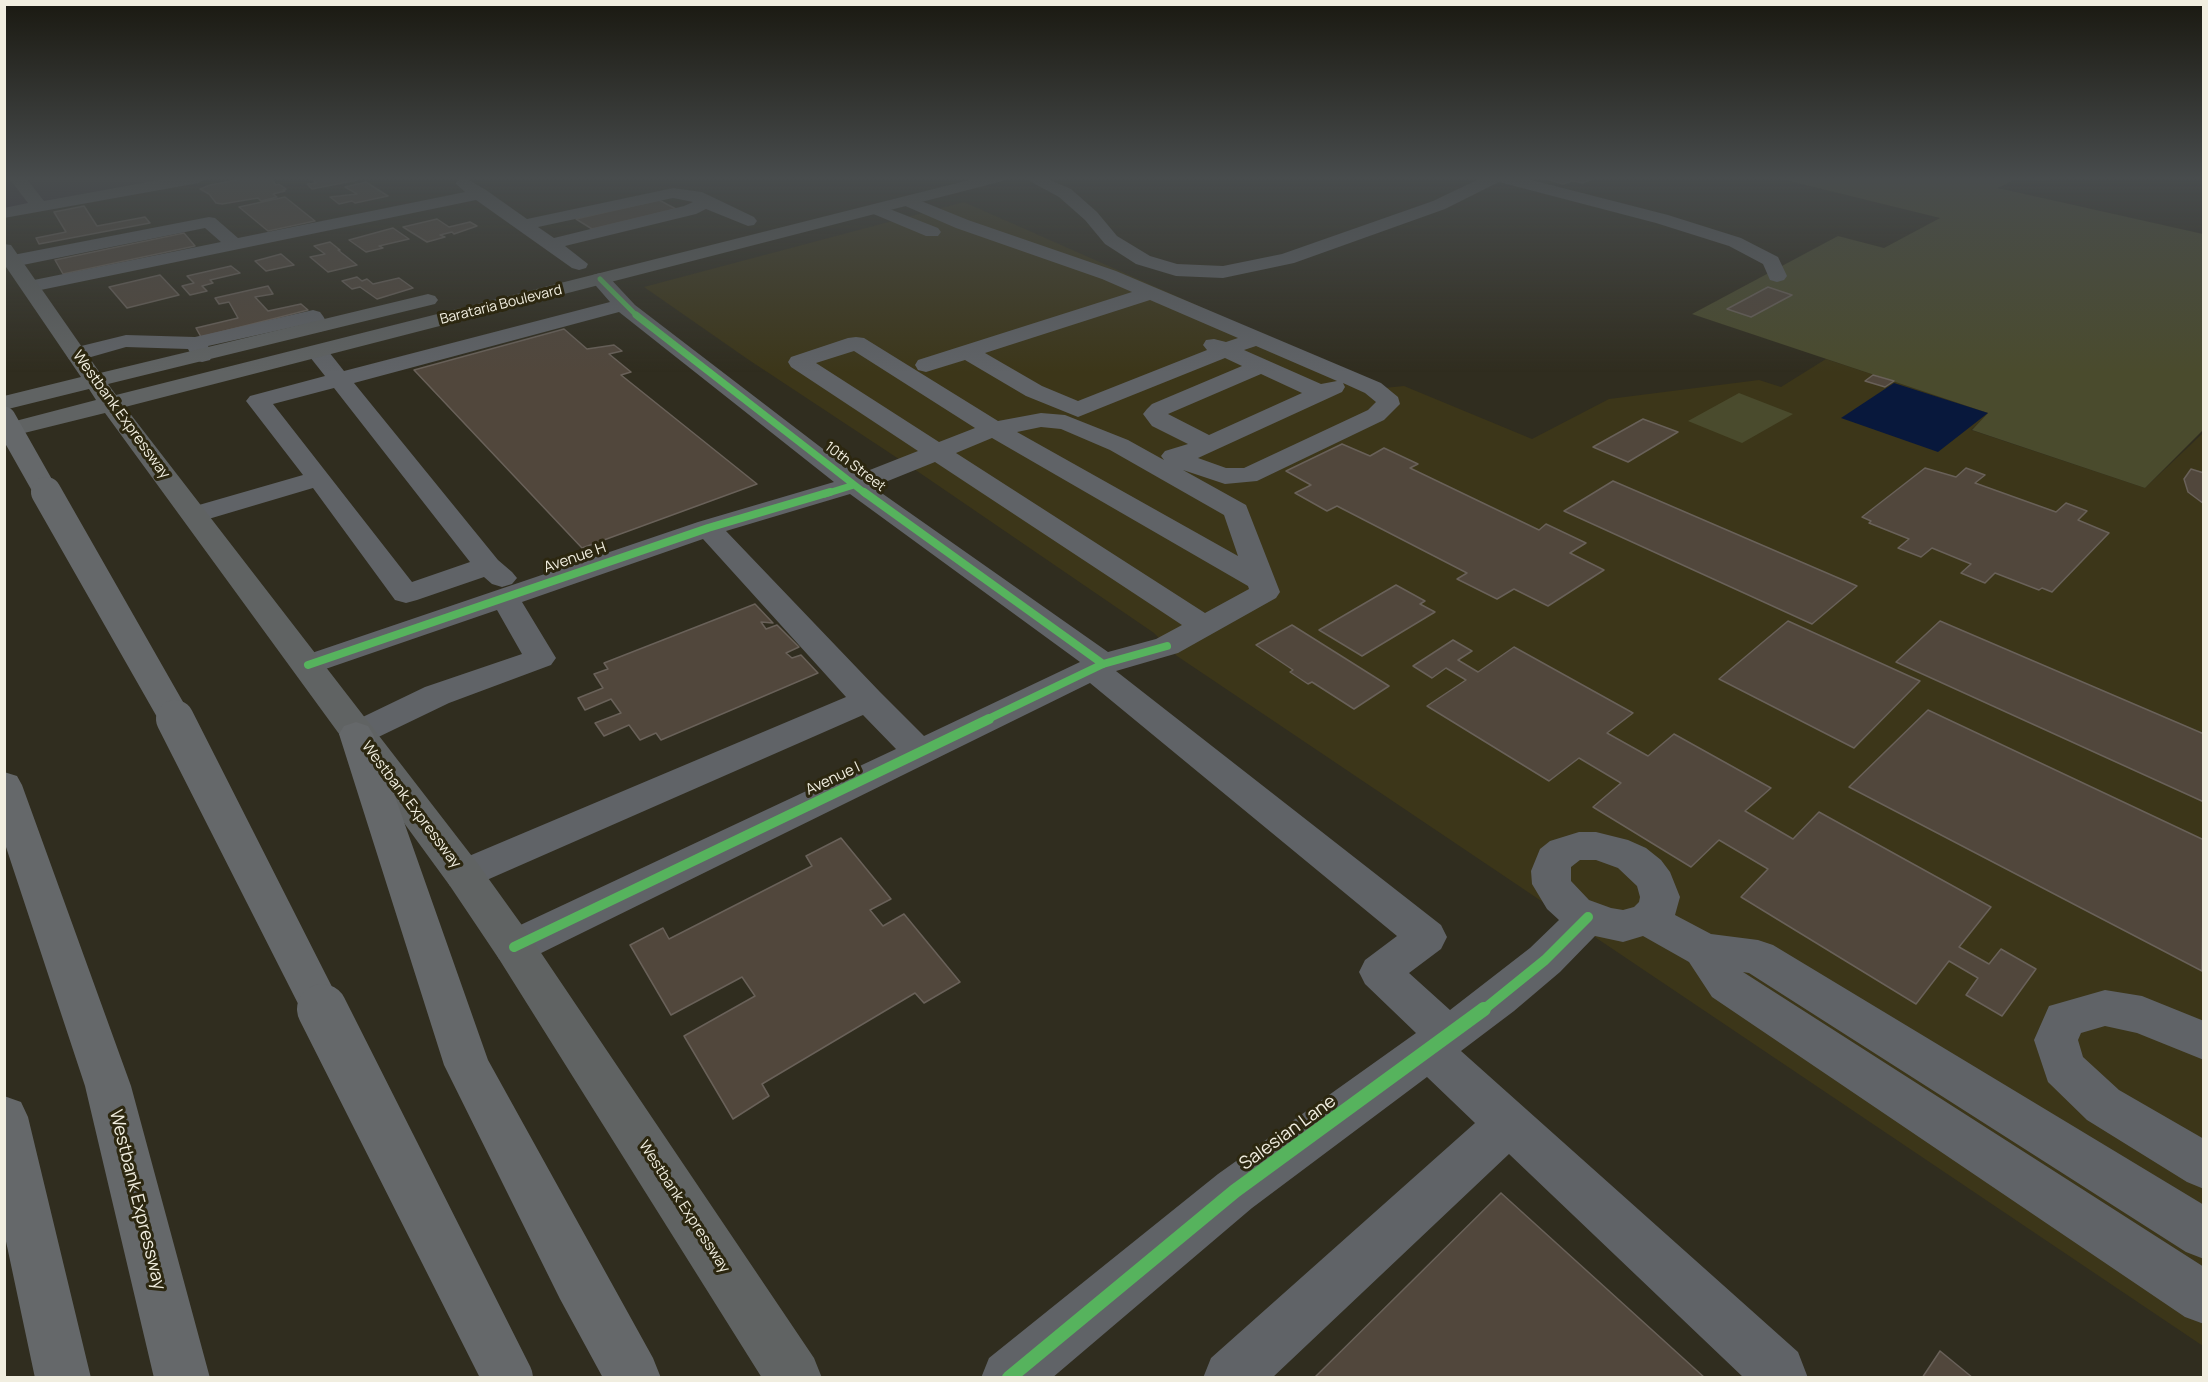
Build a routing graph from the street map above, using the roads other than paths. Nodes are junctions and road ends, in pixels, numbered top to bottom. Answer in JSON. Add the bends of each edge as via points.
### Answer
{"nodes":[{"id":1,"x":88,"y":242,"type":"edge"},
{"id":2,"x":241,"y":242,"type":"edge"},
{"id":3,"x":557,"y":242,"type":"edge"},
{"id":4,"x":703,"y":242,"type":"edge"},
{"id":5,"x":710,"y":242,"type":"edge"},
{"id":6,"x":960,"y":242,"type":"edge"},
{"id":7,"x":1016,"y":242,"type":"edge"},
{"id":8,"x":1115,"y":242,"type":"edge"},
{"id":9,"x":1333,"y":242,"type":"edge"},
{"id":10,"x":1736,"y":242,"type":"edge"},
{"id":11,"x":234,"y":244,"type":"joint"},
{"id":12,"x":551,"y":244,"type":"joint"},
{"id":13,"x":8,"y":256,"type":"edge"},
{"id":14,"x":583,"y":268,"type":"junction"},
{"id":15,"x":1778,"y":276,"type":"dead end"},
{"id":16,"x":1078,"y":284,"type":"dead end"},
{"id":17,"x":31,"y":286,"type":"junction"},
{"id":18,"x":1099,"y":293,"type":"dead end"},
{"id":19,"x":1150,"y":293,"type":"junction"},
{"id":20,"x":452,"y":294,"type":"dead end"},
{"id":21,"x":1120,"y":301,"type":"junction"},
{"id":22,"x":624,"y":304,"type":"junction"},
{"id":23,"x":1149,"y":315,"type":"dead end"},
{"id":24,"x":1197,"y":337,"type":"dead end"},
{"id":25,"x":1256,"y":338,"type":"junction"},
{"id":26,"x":199,"y":349,"type":"junction"},
{"id":27,"x":1227,"y":350,"type":"junction"},
{"id":28,"x":316,"y":352,"type":"junction"},
{"id":29,"x":967,"y":352,"type":"junction"},
{"id":30,"x":926,"y":365,"type":"dead end"},
{"id":31,"x":1261,"y":366,"type":"junction"},
{"id":32,"x":87,"y":369,"type":"junction"},
{"id":33,"x":340,"y":379,"type":"junction"},
{"id":34,"x":1352,"y":379,"type":"junction"},
{"id":35,"x":1322,"y":393,"type":"junction"},
{"id":36,"x":4,"y":403,"type":"edge"},
{"id":37,"x":1078,"y":410,"type":"junction"},
{"id":38,"x":4,"y":418,"type":"edge"},
{"id":39,"x":994,"y":429,"type":"junction"},
{"id":40,"x":4,"y":430,"type":"edge"},
{"id":41,"x":1208,"y":444,"type":"junction"},
{"id":42,"x":936,"y":452,"type":"junction"},
{"id":43,"x":1178,"y":458,"type":"junction"},
{"id":44,"x":319,"y":478,"type":"junction"},
{"id":45,"x":854,"y":485,"type":"junction"},
{"id":46,"x":195,"y":515,"type":"junction"},
{"id":47,"x":708,"y":528,"type":"junction"},
{"id":48,"x":488,"y":566,"type":"junction"},
{"id":49,"x":1261,"y":580,"type":"junction"},
{"id":50,"x":512,"y":595,"type":"junction"},
{"id":51,"x":1204,"y":626,"type":"junction"},
{"id":52,"x":308,"y":665,"type":"junction"},
{"id":53,"x":1098,"y":667,"type":"junction"},
{"id":54,"x":868,"y":700,"type":"junction"},
{"id":55,"x":356,"y":734,"type":"junction"},
{"id":56,"x":921,"y":753,"type":"junction"},
{"id":57,"x":4,"y":785,"type":"edge"},
{"id":58,"x":464,"y":875,"type":"junction"},
{"id":59,"x":1588,"y":917,"type":"junction"},
{"id":60,"x":1647,"y":919,"type":"junction"},
{"id":61,"x":514,"y":947,"type":"junction"},
{"id":62,"x":1704,"y":950,"type":"junction"},
{"id":63,"x":2204,"y":1041,"type":"edge"},
{"id":64,"x":1438,"y":1043,"type":"junction"},
{"id":65,"x":4,"y":1117,"type":"edge"},
{"id":66,"x":1509,"y":1123,"type":"junction"},
{"id":67,"x":2204,"y":1166,"type":"edge"},
{"id":68,"x":2204,"y":1234,"type":"edge"},
{"id":69,"x":2204,"y":1298,"type":"edge"},
{"id":70,"x":63,"y":1377,"type":"edge"},
{"id":71,"x":182,"y":1377,"type":"edge"},
{"id":72,"x":508,"y":1377,"type":"edge"},
{"id":73,"x":633,"y":1377,"type":"edge"},
{"id":74,"x":794,"y":1377,"type":"edge"},
{"id":75,"x":1009,"y":1377,"type":"edge"},
{"id":76,"x":1230,"y":1377,"type":"edge"},
{"id":77,"x":1780,"y":1377,"type":"edge"}],
"edges":[{"from":1,"to":13,"type":"street"},
{"from":2,"to":11,"type":"street"},
{"from":3,"to":12,"type":"street"},
{"from":4,"to":14,"type":"main road","via":[[603,269],[597,275]]},
{"from":5,"to":14,"type":"main road","name":"Barataria Boulevard"},
{"from":6,"to":16,"type":"street"},
{"from":7,"to":19,"type":"street"},
{"from":8,"to":9,"type":"street","via":[[1143,260],[1176,270],[1223,272],[1287,259]]},
{"from":10,"to":15,"type":"street","via":[[1771,261]]},
{"from":11,"to":17,"type":"street"},
{"from":12,"to":14,"type":"street","name":"10th Street"},
{"from":13,"to":17,"type":"main road","name":"Westbank Expressway"},
{"from":14,"to":22,"type":"street","name":"10th Street"},
{"from":14,"to":28,"type":"main road","name":"Barataria Boulevard","via":[[382,335]]},
{"from":17,"to":32,"type":"main road","name":"Westbank Expressway"},
{"from":18,"to":21,"type":"street"},
{"from":19,"to":21,"type":"street"},
{"from":19,"to":25,"type":"street"},
{"from":20,"to":26,"type":"main road","name":"Barataria Boulevard","via":[[319,326]]},
{"from":21,"to":23,"type":"street"},
{"from":21,"to":29,"type":"street"},
{"from":22,"to":33,"type":"street"},
{"from":22,"to":45,"type":"street","name":"10th Street"},
{"from":24,"to":27,"type":"street"},
{"from":25,"to":27,"type":"street"},
{"from":25,"to":34,"type":"street"},
{"from":26,"to":32,"type":"main road","name":"Barataria Boulevard"},
{"from":26,"to":32,"type":"street","via":[[126,341]]},
{"from":27,"to":31,"type":"street"},
{"from":27,"to":37,"type":"street"},
{"from":28,"to":32,"type":"main road","name":"Barataria Boulevard"},
{"from":28,"to":33,"type":"street"},
{"from":29,"to":30,"type":"street"},
{"from":29,"to":37,"type":"street","via":[[1034,391]]},
{"from":31,"to":35,"type":"street"},
{"from":31,"to":41,"type":"street","via":[[1155,414],[1161,421]]},
{"from":32,"to":36,"type":"main road","name":"Barataria Boulevard"},
{"from":32,"to":40,"type":"main road","name":"Barataria Boulevard"},
{"from":32,"to":46,"type":"main road","name":"Westbank Expressway"},
{"from":33,"to":44,"type":"street","via":[[258,401]]},
{"from":33,"to":48,"type":"street"},
{"from":34,"to":35,"type":"street"},
{"from":34,"to":43,"type":"street","via":[[1386,397],[1388,404],[1376,415],[1248,476],[1225,476]]},
{"from":35,"to":41,"type":"street"},
{"from":37,"to":43,"type":"street"},
{"from":38,"to":72,"type":"highway","bridge":true,"via":[[176,720]]},
{"from":39,"to":42,"type":"street","name":"Avenue H"},
{"from":39,"to":42,"type":"street","via":[[856,343],[799,362]]},
{"from":39,"to":49,"type":"street"},
{"from":39,"to":49,"type":"street","name":"Avenue H","via":[[1041,420],[1065,422],[1119,445],[1236,511]]},
{"from":41,"to":43,"type":"street"},
{"from":42,"to":45,"type":"street","name":"Avenue H"},
{"from":42,"to":51,"type":"street"},
{"from":44,"to":46,"type":"street"},
{"from":44,"to":48,"type":"street","via":[[406,594]]},
{"from":45,"to":47,"type":"street","name":"Avenue H"},
{"from":45,"to":53,"type":"street","name":"10th Street"},
{"from":46,"to":52,"type":"main road","name":"Westbank Expressway"},
{"from":47,"to":50,"type":"street","name":"Avenue H"},
{"from":47,"to":54,"type":"street"},
{"from":48,"to":50,"type":"street"},
{"from":49,"to":51,"type":"street","name":"Avenue I","via":[[1265,592]]},
{"from":50,"to":52,"type":"street","name":"Avenue H"},
{"from":50,"to":55,"type":"street","via":[[540,658],[437,695]]},
{"from":51,"to":53,"type":"street","name":"Avenue I","via":[[1167,646]]},
{"from":52,"to":55,"type":"main road","name":"Westbank Expressway"},
{"from":53,"to":56,"type":"street","name":"Avenue I"},
{"from":53,"to":64,"type":"street","name":"10th Street","via":[[1425,937],[1380,972]]},
{"from":54,"to":56,"type":"street"},
{"from":54,"to":58,"type":"street"},
{"from":55,"to":58,"type":"main road","name":"Westbank Expressway"},
{"from":55,"to":73,"type":"highway","via":[[467,1065]]},
{"from":56,"to":61,"type":"street","name":"Avenue I"},
{"from":57,"to":71,"type":"highway","name":"Westbank Expressway","via":[[108,1086]]},
{"from":58,"to":61,"type":"main road","name":"Westbank Expressway"},
{"from":59,"to":60,"type":"street","via":[[1623,926]]},
{"from":59,"to":60,"type":"street","via":[[1561,898],[1552,884],[1550,871],[1554,859],[1579,846],[1614,850],[1647,870],[1660,897],[1657,910]]},
{"from":59,"to":64,"type":"street","name":"Salesian Lane","via":[[1545,960]]},
{"from":60,"to":62,"type":"street"},
{"from":61,"to":74,"type":"main road","name":"Westbank Expressway"},
{"from":62,"to":68,"type":"street","via":[[1758,957]]},
{"from":62,"to":69,"type":"street","via":[[1727,984]]},
{"from":63,"to":67,"type":"street","via":[[2142,1015],[2105,1008],[2064,1019],[2056,1040],[2064,1068],[2103,1105]]},
{"from":64,"to":66,"type":"street"},
{"from":64,"to":75,"type":"street","name":"Salesian Lane","via":[[1235,1191]]},
{"from":65,"to":70,"type":"highway"},
{"from":66,"to":76,"type":"street"},
{"from":66,"to":77,"type":"street"}]}
